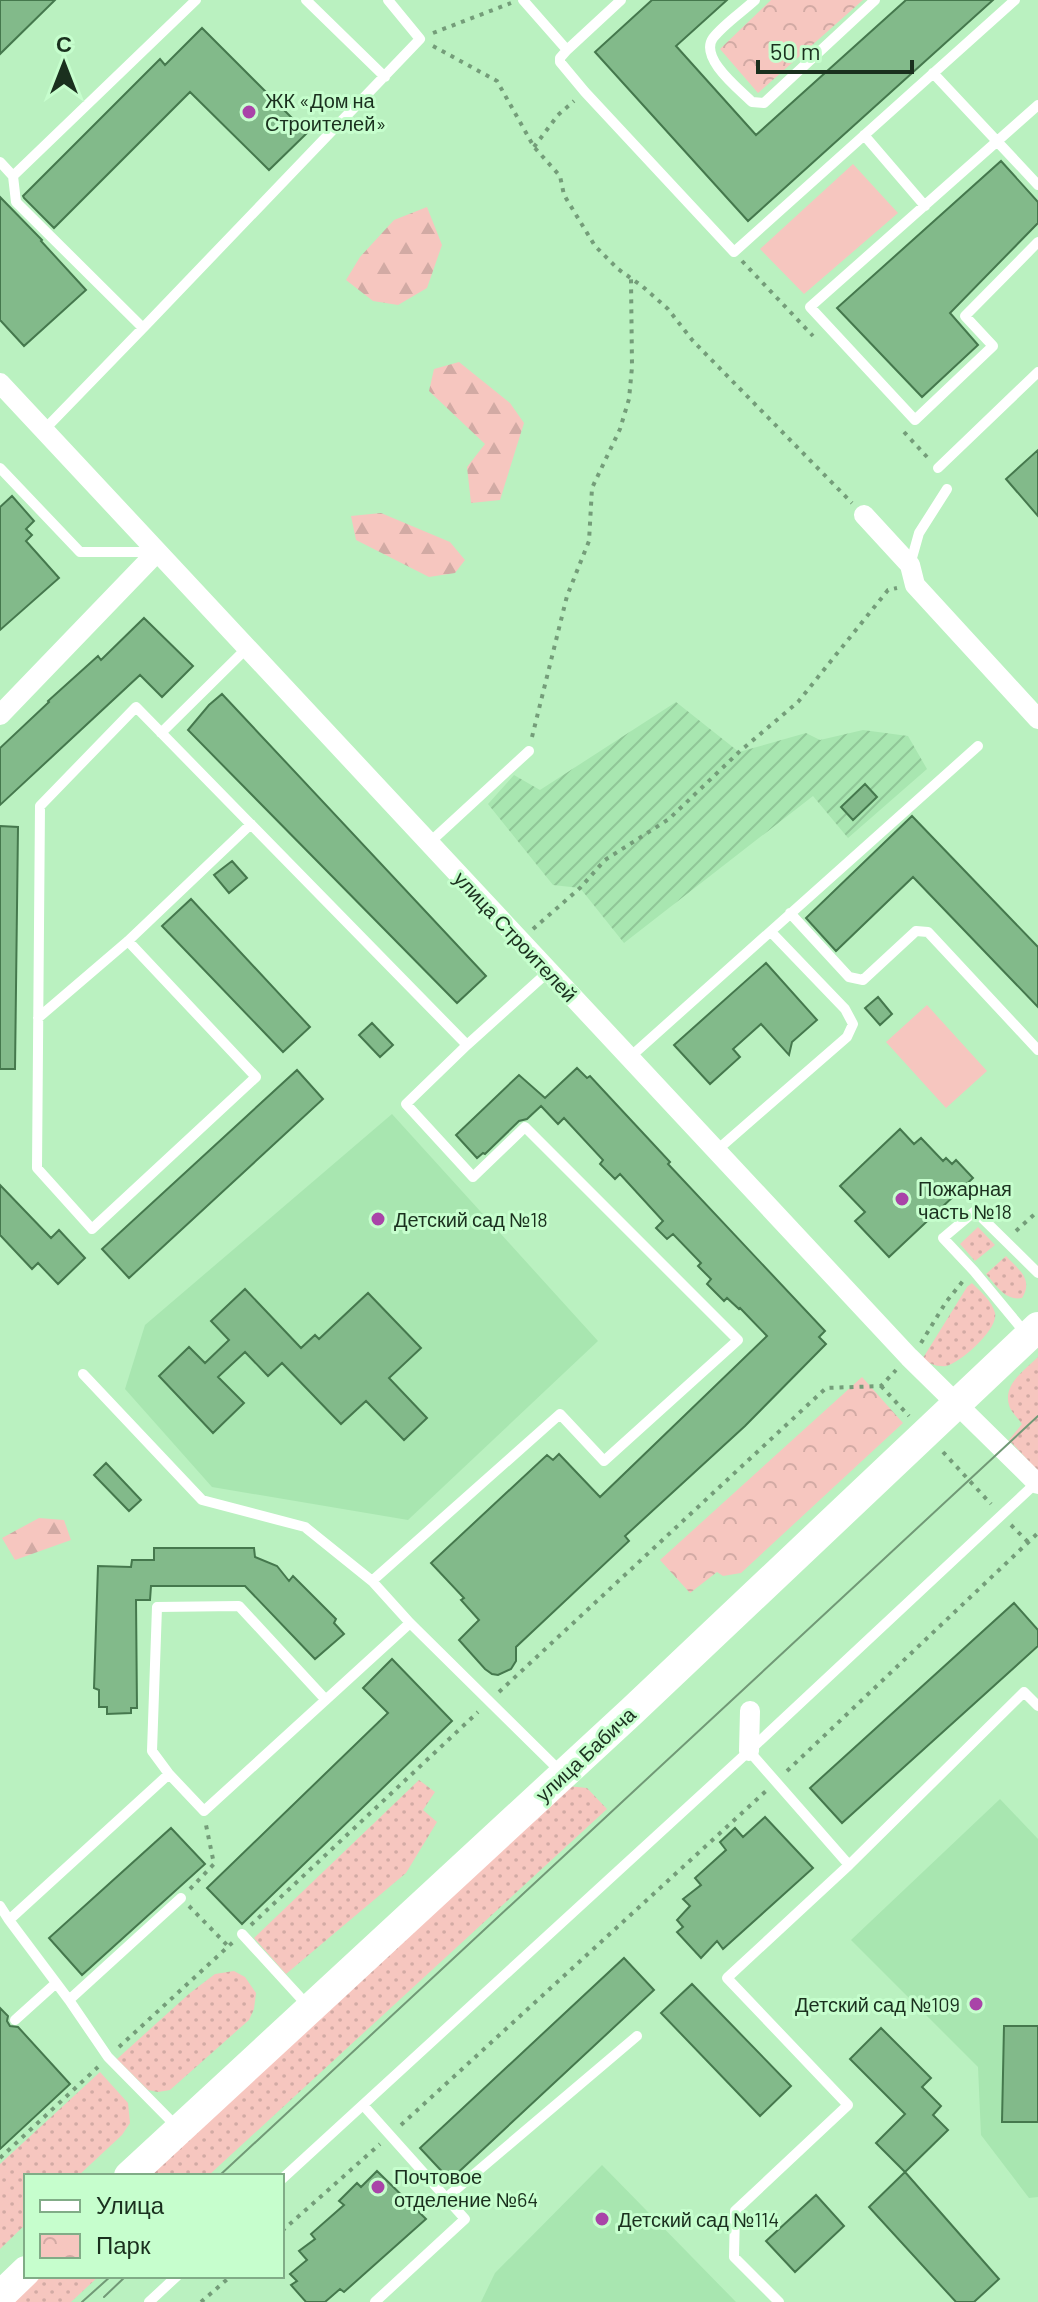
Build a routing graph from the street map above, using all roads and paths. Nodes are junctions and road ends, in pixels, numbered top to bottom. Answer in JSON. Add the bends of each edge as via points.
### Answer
{"nodes":[{"id":1,"x":196,"y":0,"type":"edge"},
{"id":2,"x":306,"y":0,"type":"edge"},
{"id":3,"x":388,"y":0,"type":"edge"},
{"id":4,"x":521,"y":0,"type":"edge"},
{"id":5,"x":621,"y":0,"type":"edge"},
{"id":6,"x":755,"y":0,"type":"edge"},
{"id":7,"x":875,"y":0,"type":"edge"},
{"id":8,"x":1015,"y":0,"type":"edge"},
{"id":9,"x":420,"y":39,"type":"junction"},
{"id":10,"x":567,"y":50,"type":"junction"},
{"id":11,"x":933,"y":73,"type":"junction"},
{"id":12,"x":385,"y":77,"type":"junction"},
{"id":13,"x":585,"y":92,"type":"junction"},
{"id":14,"x":1038,"y":105,"type":"edge"},
{"id":15,"x":864,"y":135,"type":"junction"},
{"id":16,"x":998,"y":141,"type":"junction"},
{"id":17,"x":534,"y":147,"type":"junction"},
{"id":18,"x":0,"y":162,"type":"edge"},
{"id":19,"x":13,"y":176,"type":"junction"},
{"id":20,"x":1038,"y":185,"type":"edge"},
{"id":21,"x":925,"y":206,"type":"junction"},
{"id":22,"x":1038,"y":242,"type":"edge"},
{"id":23,"x":631,"y":279,"type":"junction"},
{"id":24,"x":143,"y":328,"type":"junction"},
{"id":25,"x":1038,"y":372,"type":"edge"},
{"id":26,"x":0,"y":383,"type":"edge"},
{"id":27,"x":44,"y":430,"type":"junction"},
{"id":28,"x":0,"y":468,"type":"edge"},
{"id":29,"x":938,"y":468,"type":"dead end"},
{"id":30,"x":947,"y":489,"type":"dead end"},
{"id":31,"x":864,"y":515,"type":"joint"},
{"id":32,"x":157,"y":552,"type":"junction"},
{"id":33,"x":913,"y":575,"type":"junction"},
{"id":34,"x":247,"y":648,"type":"junction"},
{"id":35,"x":0,"y":715,"type":"edge"},
{"id":36,"x":1038,"y":719,"type":"edge"},
{"id":37,"x":161,"y":733,"type":"junction"},
{"id":38,"x":978,"y":746,"type":"dead end"},
{"id":39,"x":529,"y":751,"type":"joint"},
{"id":40,"x":251,"y":824,"type":"junction"},
{"id":41,"x":429,"y":843,"type":"junction"},
{"id":42,"x":790,"y":913,"type":"junction"},
{"id":43,"x":771,"y":932,"type":"junction"},
{"id":44,"x":128,"y":941,"type":"junction"},
{"id":45,"x":520,"y":941,"type":"junction"},
{"id":46,"x":548,"y":972,"type":"junction"},
{"id":47,"x":38,"y":1018,"type":"junction"},
{"id":48,"x":467,"y":1045,"type":"junction"},
{"id":49,"x":1038,"y":1050,"type":"edge"},
{"id":50,"x":629,"y":1058,"type":"junction"},
{"id":51,"x":716,"y":1151,"type":"junction"},
{"id":52,"x":1038,"y":1211,"type":"edge"},
{"id":53,"x":1006,"y":1240,"type":"junction"},
{"id":54,"x":974,"y":1271,"type":"junction"},
{"id":55,"x":1038,"y":1273,"type":"edge"},
{"id":56,"x":1033,"y":1332,"type":"edge"},
{"id":57,"x":909,"y":1357,"type":"junction"},
{"id":58,"x":83,"y":1374,"type":"dead end"},
{"id":59,"x":881,"y":1386,"type":"junction"},
{"id":60,"x":957,"y":1405,"type":"junction"},
{"id":61,"x":926,"y":1434,"type":"junction"},
{"id":62,"x":1037,"y":1483,"type":"edge"},
{"id":63,"x":1002,"y":1515,"type":"junction"},
{"id":64,"x":1038,"y":1533,"type":"edge"},
{"id":65,"x":1028,"y":1542,"type":"junction"},
{"id":66,"x":372,"y":1581,"type":"junction"},
{"id":67,"x":410,"y":1623,"type":"junction"},
{"id":68,"x":325,"y":1699,"type":"junction"},
{"id":69,"x":489,"y":1701,"type":"junction"},
{"id":70,"x":1038,"y":1706,"type":"edge"},
{"id":71,"x":750,"y":1711,"type":"dead end"},
{"id":72,"x":749,"y":1751,"type":"junction"},
{"id":73,"x":169,"y":1774,"type":"junction"},
{"id":74,"x":564,"y":1774,"type":"junction"},
{"id":75,"x":776,"y":1782,"type":"junction"},
{"id":76,"x":204,"y":1811,"type":"junction"},
{"id":77,"x":849,"y":1865,"type":"junction"},
{"id":78,"x":181,"y":1898,"type":"junction"},
{"id":79,"x":0,"y":1906,"type":"edge"},
{"id":80,"x":9,"y":1920,"type":"junction"},
{"id":81,"x":242,"y":1934,"type":"junction"},
{"id":82,"x":228,"y":1946,"type":"junction"},
{"id":83,"x":55,"y":1984,"type":"junction"},
{"id":84,"x":69,"y":2000,"type":"junction"},
{"id":85,"x":309,"y":2007,"type":"junction"},
{"id":86,"x":15,"y":2020,"type":"dead end"},
{"id":87,"x":637,"y":2036,"type":"dead end"},
{"id":88,"x":108,"y":2057,"type":"junction"},
{"id":89,"x":363,"y":2105,"type":"junction"},
{"id":90,"x":179,"y":2129,"type":"junction"},
{"id":91,"x":390,"y":2135,"type":"junction"},
{"id":92,"x":0,"y":2158,"type":"edge"},
{"id":93,"x":131,"y":2174,"type":"edge"},
{"id":94,"x":284,"y":2177,"type":"edge"},
{"id":95,"x":446,"y":2198,"type":"junction"},
{"id":96,"x":284,"y":2229,"type":"edge"},
{"id":97,"x":24,"y":2273,"type":"edge"},
{"id":98,"x":175,"y":2278,"type":"edge"},
{"id":99,"x":229,"y":2278,"type":"edge"},
{"id":100,"x":0,"y":2296,"type":"edge"},
{"id":101,"x":149,"y":2302,"type":"edge"},
{"id":102,"x":201,"y":2302,"type":"edge"},
{"id":103,"x":375,"y":2302,"type":"edge"},
{"id":104,"x":779,"y":2302,"type":"edge"}],
"edges":[{"from":1,"to":19,"type":"lane"},
{"from":2,"to":12,"type":"lane"},
{"from":3,"to":9,"type":"lane"},
{"from":4,"to":9,"type":"path"},
{"from":4,"to":10,"type":"lane"},
{"from":5,"to":10,"type":"lane"},
{"from":6,"to":7,"type":"lane","via":[[709,48],[711,60],[758,104]]},
{"from":8,"to":11,"type":"lane"},
{"from":9,"to":12,"type":"lane"},
{"from":9,"to":17,"type":"path","via":[[497,81]]},
{"from":10,"to":13,"type":"lane","via":[[560,62]]},
{"from":11,"to":15,"type":"lane"},
{"from":11,"to":16,"type":"lane"},
{"from":12,"to":24,"type":"lane"},
{"from":13,"to":15,"type":"lane","via":[[734,252]]},
{"from":13,"to":17,"type":"path","via":[[558,115]]},
{"from":14,"to":16,"type":"lane"},
{"from":15,"to":21,"type":"lane"},
{"from":16,"to":20,"type":"lane"},
{"from":16,"to":21,"type":"lane"},
{"from":17,"to":23,"type":"path","via":[[560,176],[564,195],[595,246]]},
{"from":18,"to":19,"type":"lane"},
{"from":19,"to":24,"type":"lane","via":[[16,202]]},
{"from":21,"to":22,"type":"lane","via":[[810,307],[915,420],[993,346],[965,316]]},
{"from":23,"to":31,"type":"path","via":[[668,309]]},
{"from":23,"to":39,"type":"path","via":[[629,399],[592,488],[589,541],[567,596]]},
{"from":24,"to":27,"type":"lane"},
{"from":25,"to":29,"type":"lane"},
{"from":26,"to":27,"type":"street","name":"улица Строителей"},
{"from":27,"to":32,"type":"street","name":"улица Строителей"},
{"from":28,"to":32,"type":"lane","via":[[80,552]]},
{"from":30,"to":33,"type":"lane","via":[[919,533]]},
{"from":31,"to":33,"type":"street"},
{"from":32,"to":34,"type":"street","name":"улица Строителей"},
{"from":32,"to":35,"type":"street"},
{"from":33,"to":36,"type":"street"},
{"from":33,"to":45,"type":"path","via":[[888,590],[798,702],[669,819],[605,860]]},
{"from":34,"to":37,"type":"lane"},
{"from":34,"to":41,"type":"street","name":"улица Строителей"},
{"from":37,"to":40,"type":"lane"},
{"from":37,"to":47,"type":"lane","via":[[136,707],[40,806]]},
{"from":38,"to":42,"type":"lane"},
{"from":39,"to":41,"type":"lane"},
{"from":40,"to":44,"type":"lane"},
{"from":40,"to":48,"type":"lane"},
{"from":41,"to":45,"type":"street","name":"улица Строителей"},
{"from":42,"to":43,"type":"lane"},
{"from":42,"to":49,"type":"lane","via":[[849,977],[863,980],[916,931],[928,932]]},
{"from":43,"to":50,"type":"lane"},
{"from":43,"to":51,"type":"lane","via":[[845,1009],[853,1024],[847,1037]]},
{"from":44,"to":47,"type":"lane"},
{"from":44,"to":47,"type":"lane","via":[[256,1077],[92,1229],[37,1168]]},
{"from":45,"to":46,"type":"street","name":"улица Строителей"},
{"from":46,"to":48,"type":"lane"},
{"from":46,"to":50,"type":"street","name":"улица Строителей"},
{"from":48,"to":66,"type":"lane","via":[[406,1104],[473,1177],[525,1127],[738,1340],[604,1461],[560,1414]]},
{"from":50,"to":51,"type":"street","name":"улица Строителей"},
{"from":51,"to":57,"type":"street","name":"улица Строителей"},
{"from":52,"to":53,"type":"path"},
{"from":53,"to":54,"type":"lane","via":[[975,1211],[943,1238]]},
{"from":53,"to":55,"type":"lane"},
{"from":54,"to":56,"type":"lane"},
{"from":54,"to":57,"type":"path"},
{"from":56,"to":60,"type":"street","name":"улица Бабича"},
{"from":57,"to":59,"type":"path"},
{"from":57,"to":60,"type":"street","name":"улица Строителей"},
{"from":58,"to":66,"type":"lane","via":[[202,1500],[305,1527]]},
{"from":59,"to":61,"type":"path"},
{"from":59,"to":69,"type":"path","via":[[826,1388]]},
{"from":60,"to":61,"type":"street","name":"улица Бабича"},
{"from":60,"to":62,"type":"street","name":"улица Строителей"},
{"from":61,"to":63,"type":"path"},
{"from":61,"to":74,"type":"street","name":"улица Бабича"},
{"from":62,"to":63,"type":"lane"},
{"from":63,"to":65,"type":"path"},
{"from":63,"to":72,"type":"lane"},
{"from":64,"to":65,"type":"path"},
{"from":65,"to":75,"type":"path"},
{"from":66,"to":67,"type":"lane"},
{"from":67,"to":68,"type":"lane"},
{"from":67,"to":69,"type":"lane"},
{"from":68,"to":73,"type":"lane","via":[[239,1606],[157,1607],[152,1751]]},
{"from":68,"to":76,"type":"lane"},
{"from":69,"to":74,"type":"lane"},
{"from":69,"to":81,"type":"path"},
{"from":70,"to":77,"type":"lane","via":[[1024,1692]]},
{"from":71,"to":72,"type":"street"},
{"from":72,"to":75,"type":"lane"},
{"from":72,"to":89,"type":"lane"},
{"from":73,"to":76,"type":"lane"},
{"from":73,"to":80,"type":"lane"},
{"from":74,"to":85,"type":"street","name":"улица Бабича"},
{"from":75,"to":77,"type":"lane"},
{"from":75,"to":91,"type":"path"},
{"from":76,"to":78,"type":"path","via":[[214,1864]]},
{"from":77,"to":104,"type":"lane","via":[[727,1978],[848,2105],[735,2211],[734,2257]]},
{"from":78,"to":82,"type":"path"},
{"from":78,"to":84,"type":"lane"},
{"from":79,"to":80,"type":"lane"},
{"from":80,"to":83,"type":"lane"},
{"from":81,"to":82,"type":"path"},
{"from":81,"to":85,"type":"lane"},
{"from":82,"to":88,"type":"path"},
{"from":83,"to":84,"type":"lane"},
{"from":83,"to":86,"type":"lane"},
{"from":84,"to":88,"type":"lane"},
{"from":85,"to":90,"type":"street","name":"улица Бабича"},
{"from":87,"to":95,"type":"lane"},
{"from":88,"to":90,"type":"lane"},
{"from":88,"to":92,"type":"path"},
{"from":89,"to":91,"type":"lane"},
{"from":89,"to":94,"type":"lane"},
{"from":90,"to":93,"type":"street","name":"улица Бабича"},
{"from":91,"to":95,"type":"lane"},
{"from":91,"to":96,"type":"path"},
{"from":95,"to":103,"type":"lane","via":[[465,2219]]},
{"from":97,"to":100,"type":"street"},
{"from":98,"to":101,"type":"lane"},
{"from":99,"to":102,"type":"path"}]}
